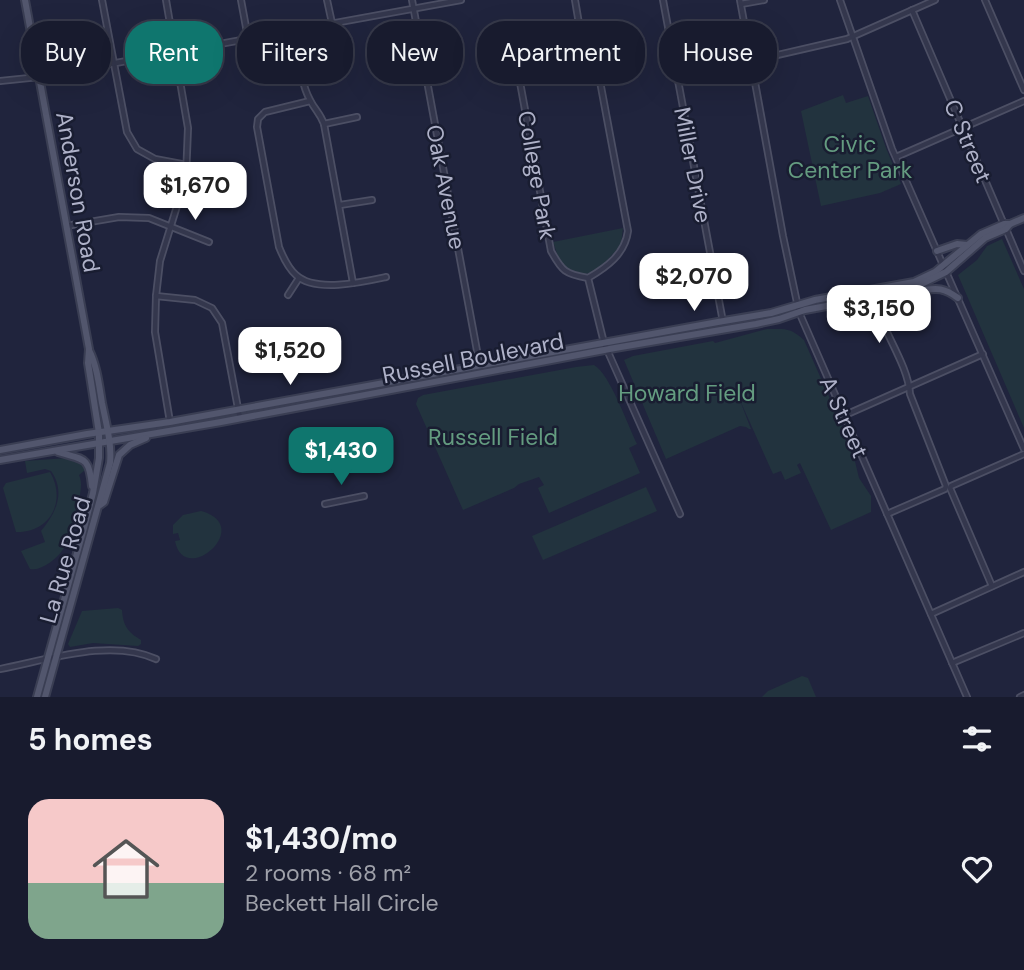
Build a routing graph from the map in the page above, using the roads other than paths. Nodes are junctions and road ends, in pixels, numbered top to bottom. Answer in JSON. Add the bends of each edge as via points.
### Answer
{"nodes":[{"id":1,"x":25,"y":0,"type":"edge"},
{"id":2,"x":102,"y":0,"type":"edge"},
{"id":3,"x":166,"y":0,"type":"edge"},
{"id":4,"x":241,"y":0,"type":"edge"},
{"id":5,"x":327,"y":0,"type":"edge"},
{"id":6,"x":412,"y":0,"type":"edge"},
{"id":7,"x":461,"y":0,"type":"edge"},
{"id":8,"x":575,"y":0,"type":"edge"},
{"id":9,"x":663,"y":0,"type":"edge"},
{"id":10,"x":764,"y":0,"type":"edge"},
{"id":11,"x":840,"y":0,"type":"edge"},
{"id":12,"x":935,"y":0,"type":"edge"},
{"id":13,"x":985,"y":0,"type":"edge"},
{"id":14,"x":740,"y":2,"type":"edge"},
{"id":15,"x":414,"y":9,"type":"junction"},
{"id":16,"x":912,"y":10,"type":"junction"},
{"id":17,"x":29,"y":21,"type":"edge"},
{"id":18,"x":170,"y":21,"type":"edge"},
{"id":19,"x":245,"y":21,"type":"edge"},
{"id":20,"x":331,"y":21,"type":"edge"},
{"id":21,"x":343,"y":21,"type":"edge"},
{"id":22,"x":579,"y":21,"type":"edge"},
{"id":23,"x":667,"y":21,"type":"edge"},
{"id":24,"x":744,"y":21,"type":"edge"},
{"id":25,"x":853,"y":37,"type":"junction"},
{"id":26,"x":777,"y":54,"type":"edge"},
{"id":27,"x":125,"y":61,"type":"edge"},
{"id":28,"x":114,"y":63,"type":"junction"},
{"id":29,"x":111,"y":64,"type":"edge"},
{"id":30,"x":21,"y":79,"type":"edge"},
{"id":31,"x":0,"y":81,"type":"edge"},
{"id":32,"x":40,"y":84,"type":"edge"},
{"id":33,"x":181,"y":84,"type":"edge"},
{"id":34,"x":304,"y":84,"type":"edge"},
{"id":35,"x":678,"y":84,"type":"edge"},
{"id":36,"x":756,"y":84,"type":"edge"},
{"id":37,"x":1024,"y":90,"type":"edge"},
{"id":38,"x":310,"y":101,"type":"junction"},
{"id":39,"x":1024,"y":101,"type":"edge"},
{"id":40,"x":357,"y":117,"type":"dead end"},
{"id":41,"x":324,"y":124,"type":"junction"},
{"id":42,"x":962,"y":128,"type":"junction"},
{"id":43,"x":896,"y":157,"type":"junction"},
{"id":44,"x":187,"y":165,"type":"junction"},
{"id":45,"x":372,"y":200,"type":"dead end"},
{"id":46,"x":340,"y":205,"type":"junction"},
{"id":47,"x":1024,"y":218,"type":"edge"},
{"id":48,"x":66,"y":226,"type":"junction"},
{"id":49,"x":171,"y":226,"type":"junction"},
{"id":50,"x":1007,"y":226,"type":"junction"},
{"id":51,"x":209,"y":242,"type":"dead end"},
{"id":52,"x":967,"y":244,"type":"junction"},
{"id":53,"x":937,"y":251,"type":"junction"},
{"id":54,"x":945,"y":269,"type":"junction"},
{"id":55,"x":1024,"y":271,"type":"edge"},
{"id":56,"x":386,"y":277,"type":"dead end"},
{"id":57,"x":299,"y":278,"type":"junction"},
{"id":58,"x":588,"y":278,"type":"junction"},
{"id":59,"x":353,"y":283,"type":"junction"},
{"id":60,"x":907,"y":291,"type":"junction"},
{"id":61,"x":873,"y":294,"type":"junction"},
{"id":62,"x":288,"y":295,"type":"dead end"},
{"id":63,"x":156,"y":296,"type":"junction"},
{"id":64,"x":958,"y":298,"type":"junction"},
{"id":65,"x":798,"y":309,"type":"junction"},
{"id":66,"x":723,"y":321,"type":"junction"},
{"id":67,"x":724,"y":330,"type":"junction"},
{"id":68,"x":605,"y":346,"type":"junction"},
{"id":69,"x":88,"y":353,"type":"junction"},
{"id":70,"x":983,"y":355,"type":"junction"},
{"id":71,"x":480,"y":366,"type":"junction"},
{"id":72,"x":481,"y":374,"type":"junction"},
{"id":73,"x":424,"y":376,"type":"junction"},
{"id":74,"x":910,"y":386,"type":"junction"},
{"id":75,"x":407,"y":388,"type":"junction"},
{"id":76,"x":239,"y":410,"type":"junction"},
{"id":77,"x":843,"y":416,"type":"junction"},
{"id":78,"x":240,"y":419,"type":"junction"},
{"id":79,"x":170,"y":422,"type":"junction"},
{"id":80,"x":107,"y":432,"type":"junction"},
{"id":81,"x":99,"y":433,"type":"junction"},
{"id":82,"x":156,"y":434,"type":"junction"},
{"id":83,"x":108,"y":442,"type":"junction"},
{"id":84,"x":99,"y":444,"type":"junction"},
{"id":85,"x":0,"y":450,"type":"edge"},
{"id":86,"x":56,"y":452,"type":"junction"},
{"id":87,"x":1024,"y":452,"type":"edge"},
{"id":88,"x":0,"y":460,"type":"edge"},
{"id":89,"x":948,"y":487,"type":"junction"},
{"id":90,"x":93,"y":493,"type":"junction"},
{"id":91,"x":364,"y":496,"type":"dead end"},
{"id":92,"x":326,"y":504,"type":"dead end"},
{"id":93,"x":99,"y":506,"type":"junction"},
{"id":94,"x":680,"y":514,"type":"dead end"},
{"id":95,"x":887,"y":514,"type":"junction"},
{"id":96,"x":1024,"y":572,"type":"edge"},
{"id":97,"x":992,"y":586,"type":"junction"},
{"id":98,"x":930,"y":614,"type":"junction"},
{"id":99,"x":1024,"y":633,"type":"edge"},
{"id":100,"x":56,"y":658,"type":"junction"},
{"id":101,"x":47,"y":659,"type":"junction"},
{"id":102,"x":156,"y":659,"type":"dead end"},
{"id":103,"x":952,"y":663,"type":"junction"},
{"id":104,"x":0,"y":669,"type":"edge"},
{"id":105,"x":37,"y":697,"type":"edge"},
{"id":106,"x":46,"y":697,"type":"edge"},
{"id":107,"x":967,"y":697,"type":"edge"}],
"edges":[{"from":1,"to":17,"type":"main road","name":"Anderson Road"},
{"from":2,"to":28,"type":"street"},
{"from":3,"to":18,"type":"street"},
{"from":4,"to":19,"type":"street"},
{"from":5,"to":20,"type":"street"},
{"from":6,"to":15,"type":"street","name":"Oak Avenue"},
{"from":7,"to":15,"type":"street"},
{"from":8,"to":22,"type":"street"},
{"from":9,"to":23,"type":"street","name":"Miller Drive"},
{"from":10,"to":14,"type":"street"},
{"from":11,"to":25,"type":"street"},
{"from":12,"to":16,"type":"street"},
{"from":13,"to":37,"type":"street"},
{"from":14,"to":24,"type":"street","name":"A Street"},
{"from":15,"to":21,"type":"street"},
{"from":15,"to":71,"type":"street","name":"Oak Avenue"},
{"from":16,"to":25,"type":"street"},
{"from":16,"to":42,"type":"street","name":"C Street"},
{"from":25,"to":26,"type":"street"},
{"from":25,"to":43,"type":"street"},
{"from":27,"to":28,"type":"street"},
{"from":28,"to":29,"type":"street"},
{"from":28,"to":44,"type":"street","via":[[127,132],[137,149],[155,159]]},
{"from":30,"to":31,"type":"street"},
{"from":32,"to":48,"type":"main road","name":"Anderson Road"},
{"from":33,"to":44,"type":"street","via":[[188,128]]},
{"from":34,"to":38,"type":"street"},
{"from":35,"to":66,"type":"street","name":"Miller Drive"},
{"from":36,"to":65,"type":"street","name":"A Street"},
{"from":38,"to":41,"type":"street"},
{"from":38,"to":57,"type":"street","via":[[265,112],[257,127],[279,247]]},
{"from":39,"to":42,"type":"street"},
{"from":40,"to":41,"type":"street"},
{"from":41,"to":46,"type":"street"},
{"from":42,"to":43,"type":"street"},
{"from":42,"to":50,"type":"street","name":"C Street"},
{"from":43,"to":53,"type":"street"},
{"from":44,"to":49,"type":"street"},
{"from":45,"to":46,"type":"street"},
{"from":46,"to":59,"type":"street"},
{"from":47,"to":50,"type":"main road"},
{"from":48,"to":49,"type":"street","via":[[133,217]]},
{"from":48,"to":69,"type":"main road","name":"Anderson Road"},
{"from":49,"to":51,"type":"street"},
{"from":49,"to":63,"type":"street"},
{"from":50,"to":52,"type":"main road"},
{"from":50,"to":54,"type":"main road"},
{"from":50,"to":55,"type":"street","name":"C Street"},
{"from":52,"to":53,"type":"main road"},
{"from":52,"to":54,"type":"main road"},
{"from":53,"to":54,"type":"street"},
{"from":54,"to":60,"type":"main road","name":"Russell Boulevard"},
{"from":54,"to":61,"type":"main road","name":"Russell Boulevard"},
{"from":54,"to":64,"type":"street"},
{"from":56,"to":59,"type":"street"},
{"from":57,"to":59,"type":"street","via":[[318,284]]},
{"from":57,"to":62,"type":"street"},
{"from":58,"to":58,"type":"street","name":"College Park","via":[[618,255],[628,231],[596,60],[585,58],[526,70],[519,76],[551,251],[564,271]]},
{"from":58,"to":68,"type":"street"},
{"from":60,"to":61,"type":"main road","name":"Russell Boulevard"},
{"from":60,"to":64,"type":"main road","via":[[940,288]]},
{"from":61,"to":65,"type":"main road","name":"Russell Boulevard"},
{"from":61,"to":74,"type":"street"},
{"from":63,"to":76,"type":"street","via":[[195,300],[212,308],[222,323]]},
{"from":63,"to":79,"type":"street","via":[[155,332]]},
{"from":64,"to":70,"type":"street"},
{"from":65,"to":66,"type":"main road","name":"Russell Boulevard"},
{"from":65,"to":67,"type":"main road","name":"Russell Boulevard","via":[[779,319]]},
{"from":65,"to":77,"type":"street","name":"A Street"},
{"from":66,"to":67,"type":"street","name":"Miller Drive"},
{"from":66,"to":68,"type":"main road","name":"Russell Boulevard"},
{"from":67,"to":68,"type":"main road","name":"Russell Boulevard"},
{"from":68,"to":71,"type":"main road","name":"Russell Boulevard"},
{"from":68,"to":72,"type":"main road","name":"Russell Boulevard"},
{"from":68,"to":94,"type":"street"},
{"from":69,"to":80,"type":"main road","via":[[93,376],[98,379]]},
{"from":69,"to":81,"type":"main road","name":"Anderson Road"},
{"from":70,"to":74,"type":"street"},
{"from":70,"to":87,"type":"street"},
{"from":71,"to":72,"type":"street","name":"Oak Avenue"},
{"from":71,"to":73,"type":"main road","name":"Russell Boulevard"},
{"from":72,"to":75,"type":"main road","name":"Russell Boulevard"},
{"from":73,"to":75,"type":"main road"},
{"from":73,"to":76,"type":"main road","name":"Russell Boulevard"},
{"from":74,"to":77,"type":"street"},
{"from":74,"to":89,"type":"street"},
{"from":75,"to":78,"type":"main road","name":"Russell Boulevard"},
{"from":76,"to":78,"type":"street"},
{"from":76,"to":79,"type":"main road","name":"Russell Boulevard"},
{"from":77,"to":95,"type":"street","name":"A Street"},
{"from":78,"to":82,"type":"main road","name":"Russell Boulevard"},
{"from":79,"to":80,"type":"main road","name":"Russell Boulevard"},
{"from":80,"to":81,"type":"main road","name":"Russell Boulevard"},
{"from":80,"to":83,"type":"main road","name":"La Rue Road"},
{"from":81,"to":84,"type":"main road","name":"La Rue Road"},
{"from":81,"to":85,"type":"main road","name":"Russell Boulevard"},
{"from":82,"to":83,"type":"main road","name":"Russell Boulevard"},
{"from":82,"to":93,"type":"main road","via":[[121,453]]},
{"from":83,"to":84,"type":"main road","name":"Russell Boulevard"},
{"from":83,"to":93,"type":"main road","name":"La Rue Road","via":[[110,463]]},
{"from":84,"to":86,"type":"main road","name":"Russell Boulevard"},
{"from":84,"to":90,"type":"main road","name":"La Rue Road"},
{"from":86,"to":88,"type":"main road","name":"Russell Boulevard"},
{"from":86,"to":90,"type":"main road","via":[[88,465]]},
{"from":87,"to":89,"type":"street"},
{"from":89,"to":95,"type":"street"},
{"from":89,"to":97,"type":"street"},
{"from":90,"to":101,"type":"main road","name":"La Rue Road"},
{"from":91,"to":92,"type":"street"},
{"from":93,"to":100,"type":"main road","name":"La Rue Road"},
{"from":95,"to":98,"type":"street","name":"A Street"},
{"from":96,"to":97,"type":"street"},
{"from":97,"to":98,"type":"street"},
{"from":98,"to":103,"type":"street","name":"A Street"},
{"from":99,"to":103,"type":"street"},
{"from":100,"to":101,"type":"street"},
{"from":100,"to":102,"type":"street","via":[[97,650],[142,653]]},
{"from":100,"to":106,"type":"main road","name":"La Rue Road"},
{"from":101,"to":104,"type":"street"},
{"from":101,"to":105,"type":"main road","name":"La Rue Road"},
{"from":103,"to":107,"type":"street","name":"A Street"}]}
